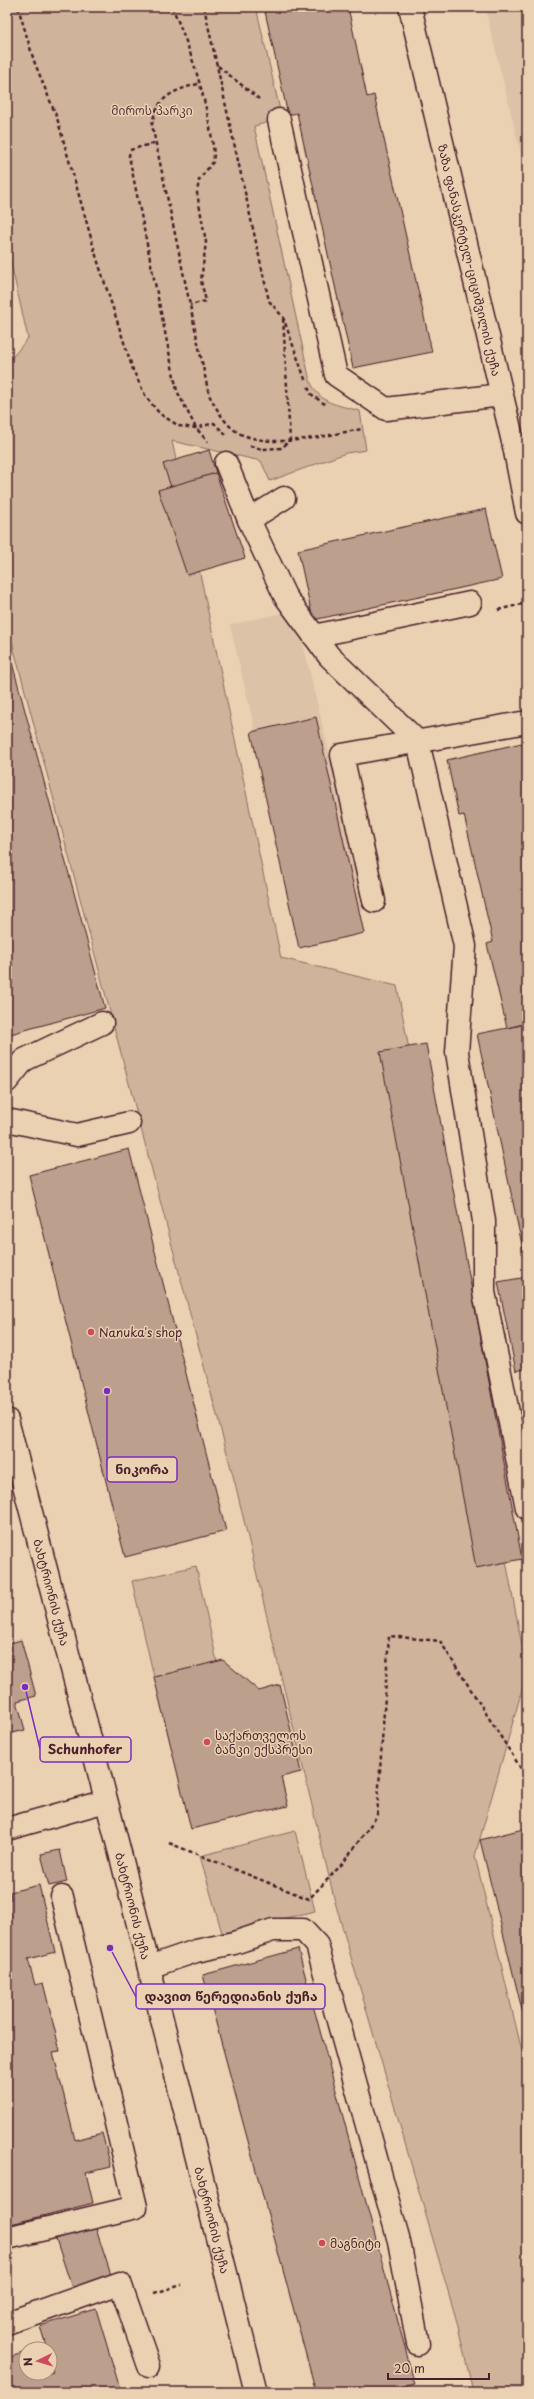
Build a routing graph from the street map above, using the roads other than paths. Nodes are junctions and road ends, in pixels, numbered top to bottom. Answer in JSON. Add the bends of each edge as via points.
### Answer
{"nodes":[{"id":1,"x":410,"y":7,"type":"edge"},
{"id":2,"x":279,"y":120,"type":"road end"},
{"id":3,"x":501,"y":395,"type":"junction"},
{"id":4,"x":226,"y":463,"type":"dead end"},
{"id":5,"x":284,"y":498,"type":"dead end"},
{"id":6,"x":527,"y":513,"type":"edge"},
{"id":7,"x":249,"y":520,"type":"junction"},
{"id":8,"x":470,"y":603,"type":"dead end"},
{"id":9,"x":314,"y":636,"type":"junction"},
{"id":10,"x":527,"y":722,"type":"edge"},
{"id":11,"x":418,"y":742,"type":"junction"},
{"id":12,"x":374,"y":901,"type":"dead end"},
{"id":13,"x":102,"y":1023,"type":"dead end"},
{"id":14,"x":7,"y":1082,"type":"edge"},
{"id":15,"x":7,"y":1120,"type":"edge"},
{"id":16,"x":129,"y":1123,"type":"dead end"},
{"id":17,"x":7,"y":1420,"type":"edge"},
{"id":18,"x":527,"y":1508,"type":"edge"},
{"id":19,"x":106,"y":1801,"type":"junction"},
{"id":20,"x":7,"y":1829,"type":"edge"},
{"id":21,"x":62,"y":1897,"type":"dead end"},
{"id":22,"x":149,"y":1967,"type":"junction"},
{"id":23,"x":7,"y":2238,"type":"edge"},
{"id":24,"x":7,"y":2323,"type":"edge"},
{"id":25,"x":418,"y":2344,"type":"dead end"},
{"id":26,"x":149,"y":2366,"type":"dead end"},
{"id":27,"x":256,"y":2392,"type":"edge"}],
"edges":[{"from":1,"to":3,"type":"street","name":"ზაზა ფანასკერტელ-ციციშვილის ქუჩა"},
{"from":2,"to":3,"type":"street","via":[[336,375],[386,409]]},
{"from":3,"to":6,"type":"street","name":"ზაზა ფანასკერტელ-ციციშვილის ქუჩა"},
{"from":4,"to":7,"type":"street"},
{"from":5,"to":7,"type":"street"},
{"from":7,"to":9,"type":"street","via":[[285,596]]},
{"from":8,"to":9,"type":"street"},
{"from":9,"to":11,"type":"street","via":[[329,656]]},
{"from":10,"to":11,"type":"street"},
{"from":11,"to":12,"type":"street","via":[[342,755]]},
{"from":11,"to":18,"type":"street","via":[[465,946],[457,1052],[484,1221],[484,1292]]},
{"from":13,"to":14,"type":"street","via":[[24,1060]]},
{"from":15,"to":16,"type":"street","via":[[77,1135]]},
{"from":17,"to":19,"type":"street","name":"ბახტრიონის ქუჩა"},
{"from":19,"to":20,"type":"street"},
{"from":19,"to":22,"type":"street","name":"ბახტრიონის ქუჩა"},
{"from":21,"to":23,"type":"street","via":[[136,2207]]},
{"from":22,"to":25,"type":"street","via":[[273,1930],[304,1930],[317,1945],[399,2240]]},
{"from":22,"to":27,"type":"street","name":"ბახტრიონის ქუჩა"},
{"from":24,"to":26,"type":"street","via":[[120,2283]]}]}
